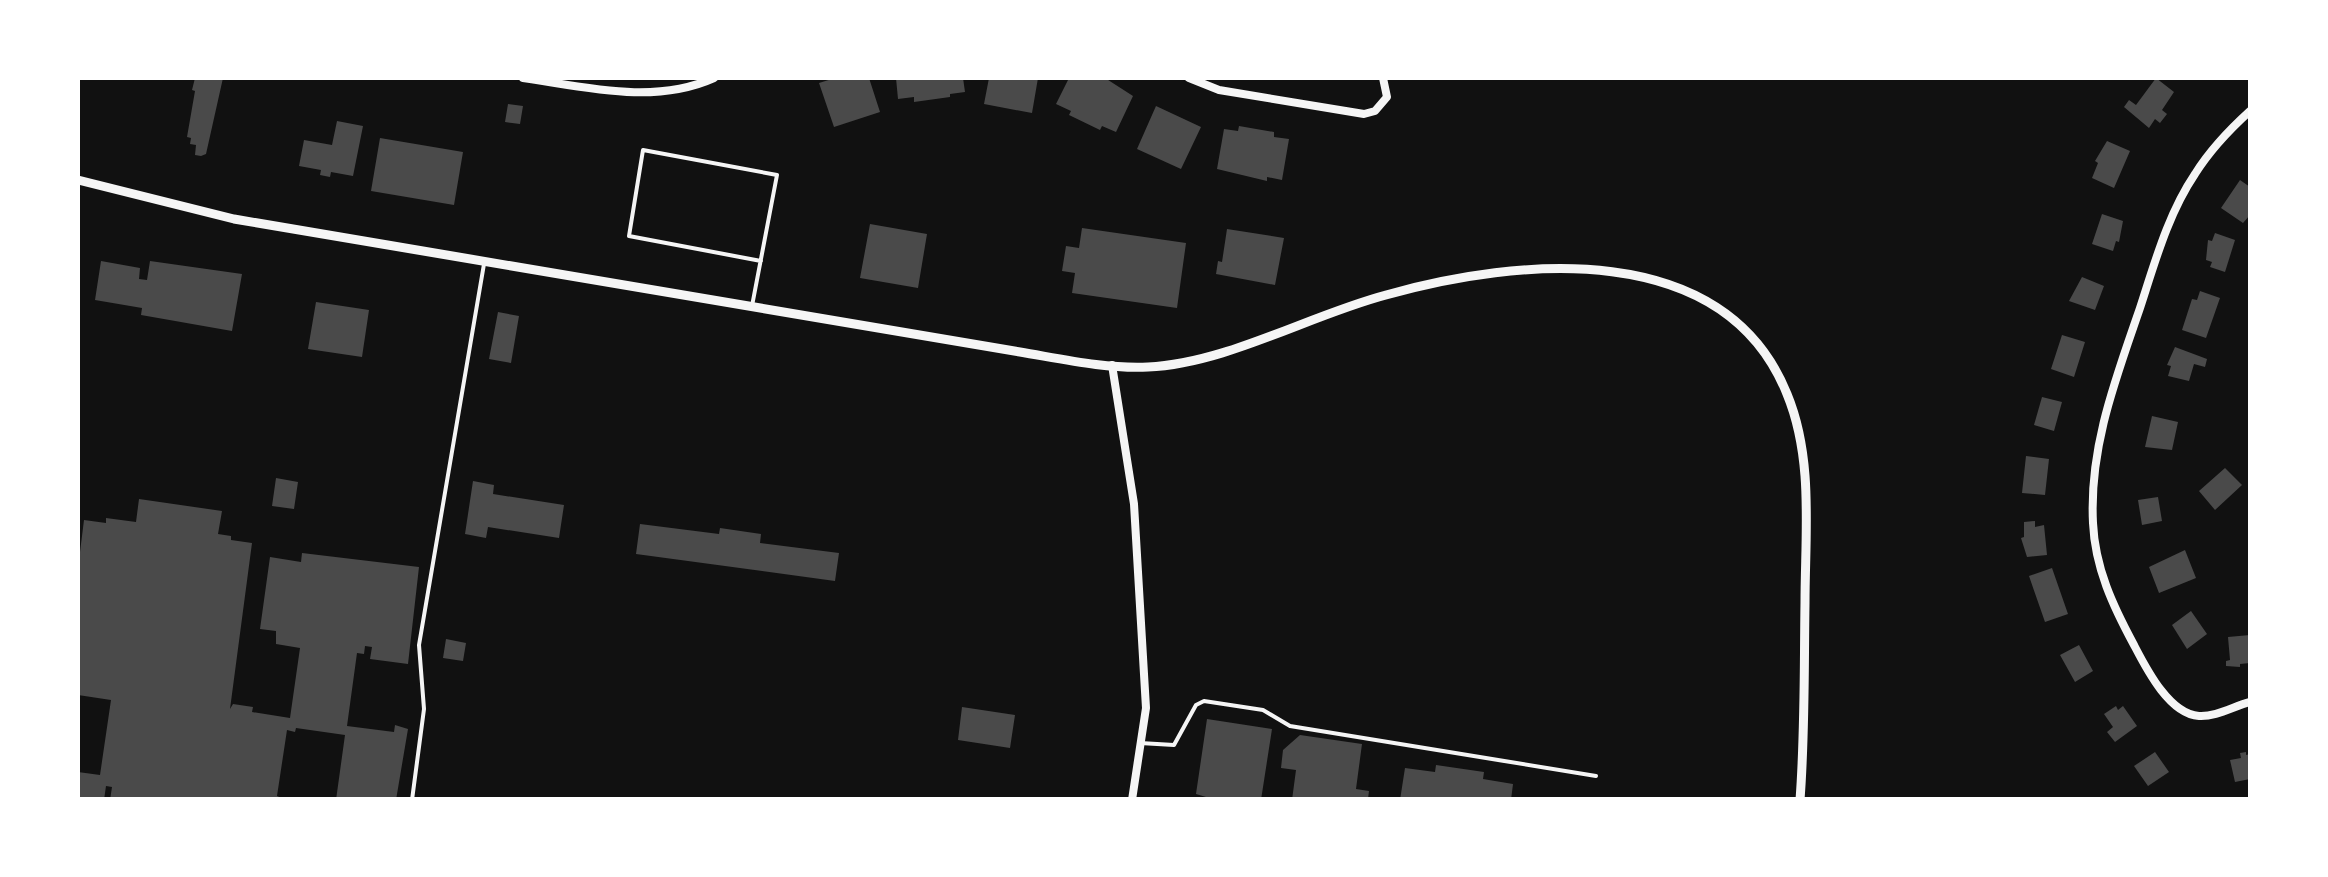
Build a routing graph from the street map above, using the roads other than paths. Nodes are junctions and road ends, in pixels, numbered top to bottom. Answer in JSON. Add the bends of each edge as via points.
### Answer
{"nodes":[{"id":1,"x":523,"y":78,"type":"edge"},
{"id":2,"x":714,"y":78,"type":"edge"},
{"id":3,"x":1189,"y":78,"type":"edge"},
{"id":4,"x":1384,"y":78,"type":"edge"},
{"id":5,"x":542,"y":79,"type":"edge"},
{"id":6,"x":2250,"y":112,"type":"edge"},
{"id":7,"x":78,"y":180,"type":"edge"},
{"id":8,"x":484,"y":260,"type":"junction"},
{"id":9,"x":761,"y":261,"type":"junction"},
{"id":10,"x":752,"y":306,"type":"junction"},
{"id":11,"x":1112,"y":365,"type":"junction"},
{"id":12,"x":2250,"y":702,"type":"edge"},
{"id":13,"x":1140,"y":743,"type":"junction"},
{"id":14,"x":1596,"y":776,"type":"dead end"},
{"id":15,"x":412,"y":800,"type":"edge"},
{"id":16,"x":1132,"y":800,"type":"edge"},
{"id":17,"x":1800,"y":800,"type":"edge"}],
"edges":[{"from":1,"to":5,"type":"street"},
{"from":2,"to":5,"type":"street","via":[[640,92]]},
{"from":3,"to":4,"type":"street","via":[[1219,90],[1364,114],[1387,97]]},
{"from":6,"to":12,"type":"street","via":[[2213,149],[2173,212],[2104,419],[2093,488],[2096,551],[2116,612],[2161,688],[2193,714]]},
{"from":7,"to":8,"type":"street","via":[[234,219]]},
{"from":8,"to":10,"type":"street"},
{"from":8,"to":15,"type":"lane","via":[[419,645],[424,709]]},
{"from":9,"to":9,"type":"lane","via":[[777,175],[643,150],[629,236]]},
{"from":9,"to":10,"type":"lane"},
{"from":10,"to":11,"type":"street"},
{"from":11,"to":13,"type":"street","via":[[1134,504],[1146,708]]},
{"from":11,"to":17,"type":"street","via":[[1178,364],[1384,295],[1528,270],[1629,272],[1714,307],[1772,366],[1787,392],[1803,454]]},
{"from":13,"to":14,"type":"lane","via":[[1174,745],[1204,700],[1264,710],[1290,726]]},
{"from":13,"to":16,"type":"street"}]}
